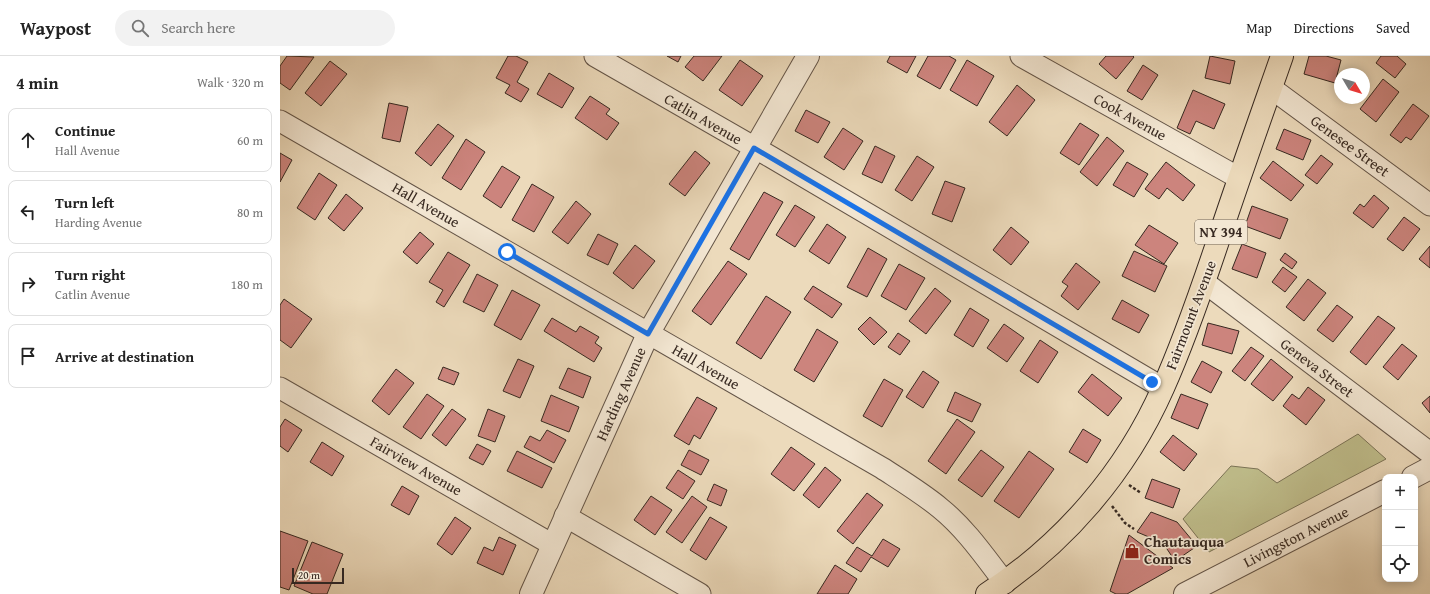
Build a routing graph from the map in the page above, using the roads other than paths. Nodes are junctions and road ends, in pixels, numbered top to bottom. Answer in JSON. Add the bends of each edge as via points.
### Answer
{"nodes":[{"id":1,"x":595,"y":56,"type":"edge"},
{"id":2,"x":808,"y":56,"type":"edge"},
{"id":3,"x":1021,"y":56,"type":"edge"},
{"id":4,"x":1282,"y":56,"type":"edge"},
{"id":5,"x":1271,"y":88,"type":"junction"},
{"id":6,"x":280,"y":121,"type":"edge"},
{"id":7,"x":754,"y":148,"type":"junction"},
{"id":8,"x":1239,"y":178,"type":"junction"},
{"id":9,"x":1430,"y":205,"type":"edge"},
{"id":10,"x":1204,"y":282,"type":"junction"},
{"id":11,"x":648,"y":334,"type":"junction"},
{"id":12,"x":280,"y":388,"type":"edge"},
{"id":13,"x":1163,"y":388,"type":"junction"},
{"id":14,"x":1430,"y":454,"type":"edge"},
{"id":15,"x":1430,"y":468,"type":"edge"},
{"id":16,"x":1418,"y":474,"type":"edge"},
{"id":17,"x":1382,"y":493,"type":"edge"},
{"id":18,"x":565,"y":516,"type":"junction"},
{"id":19,"x":553,"y":544,"type":"junction"},
{"id":20,"x":1002,"y":590,"type":"edge"},
{"id":21,"x":531,"y":594,"type":"edge"},
{"id":22,"x":700,"y":594,"type":"edge"},
{"id":23,"x":1185,"y":594,"type":"edge"}],
"edges":[{"from":1,"to":7,"type":"street","name":"Catlin Avenue"},
{"from":2,"to":7,"type":"street","name":"Harding Avenue"},
{"from":3,"to":8,"type":"street","name":"Cook Avenue"},
{"from":4,"to":5,"type":"main road","name":"Fairmount Avenue","number":"NY 394"},
{"from":5,"to":8,"type":"main road","name":"Fairmount Avenue","number":"NY 394"},
{"from":5,"to":9,"type":"street","name":"Genesee Street"},
{"from":6,"to":11,"type":"street","name":"Hall Avenue"},
{"from":7,"to":11,"type":"street","name":"Harding Avenue"},
{"from":7,"to":13,"type":"street","name":"Catlin Avenue"},
{"from":8,"to":10,"type":"main road","name":"Fairmount Avenue","number":"NY 394"},
{"from":10,"to":13,"type":"main road","name":"Fairmount Avenue","number":"NY 394"},
{"from":10,"to":14,"type":"street","name":"Geneva Street"},
{"from":11,"to":18,"type":"street","name":"Harding Avenue"},
{"from":11,"to":20,"type":"street","name":"Hall Avenue","via":[[882,468],[922,494],[956,523],[973,542]]},
{"from":12,"to":19,"type":"street","name":"Fairview Avenue"},
{"from":13,"to":20,"type":"main road","name":"Fairmount Avenue","number":"NY 394","via":[[1127,455],[1100,492],[1079,518]]},
{"from":15,"to":16,"type":"street"},
{"from":17,"to":23,"type":"street","name":"Livingston Avenue"},
{"from":18,"to":19,"type":"street","name":"Harding Avenue"},
{"from":18,"to":22,"type":"street"},
{"from":19,"to":21,"type":"street","name":"Harding Avenue"}]}
